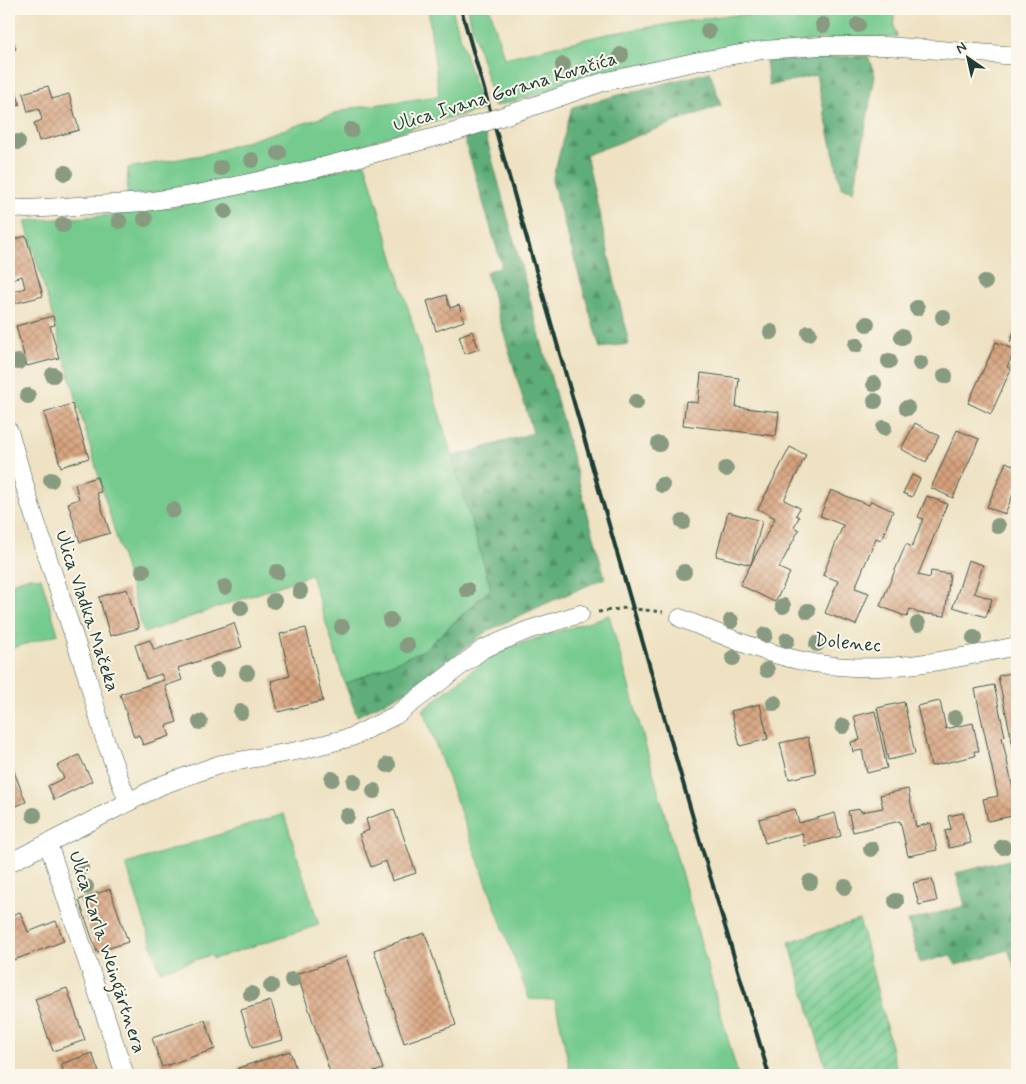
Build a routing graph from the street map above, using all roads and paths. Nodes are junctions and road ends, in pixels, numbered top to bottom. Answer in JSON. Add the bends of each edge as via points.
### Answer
{"nodes":[{"id":1,"x":1017,"y":56,"type":"edge"},
{"id":2,"x":9,"y":208,"type":"edge"},
{"id":3,"x":9,"y":431,"type":"edge"},
{"id":4,"x":580,"y":614,"type":"joint"},
{"id":5,"x":680,"y":618,"type":"joint"},
{"id":6,"x":1017,"y":646,"type":"edge"},
{"id":7,"x":128,"y":802,"type":"junction"},
{"id":8,"x":48,"y":843,"type":"junction"},
{"id":9,"x":9,"y":863,"type":"edge"},
{"id":10,"x":125,"y":1075,"type":"edge"}],
"edges":[{"from":1,"to":2,"type":"street","name":"Ulica Ivana Gorana Kovačića","bridge":true,"via":[[887,46],[763,50],[603,82],[451,133],[314,169],[193,195],[145,202]]},
{"from":3,"to":7,"type":"street","name":"Ulica Vladka Mačeka","via":[[104,737]]},
{"from":4,"to":5,"type":"path","via":[[626,608],[662,612]]},
{"from":4,"to":7,"type":"street","name":"Ulica Karla Weingärtnera","via":[[528,630],[483,649],[396,715],[352,737],[302,750],[221,764],[162,785]]},
{"from":5,"to":6,"type":"street","name":"Dolenec","via":[[773,652],[812,663],[852,668],[891,668]]},
{"from":7,"to":8,"type":"street","name":"Ulica Karla Weingärtnera"},
{"from":8,"to":9,"type":"street","name":"Ulica Karla Weingärtnera"},
{"from":8,"to":10,"type":"street","name":"Ulica Karla Weingärtnera"}]}
